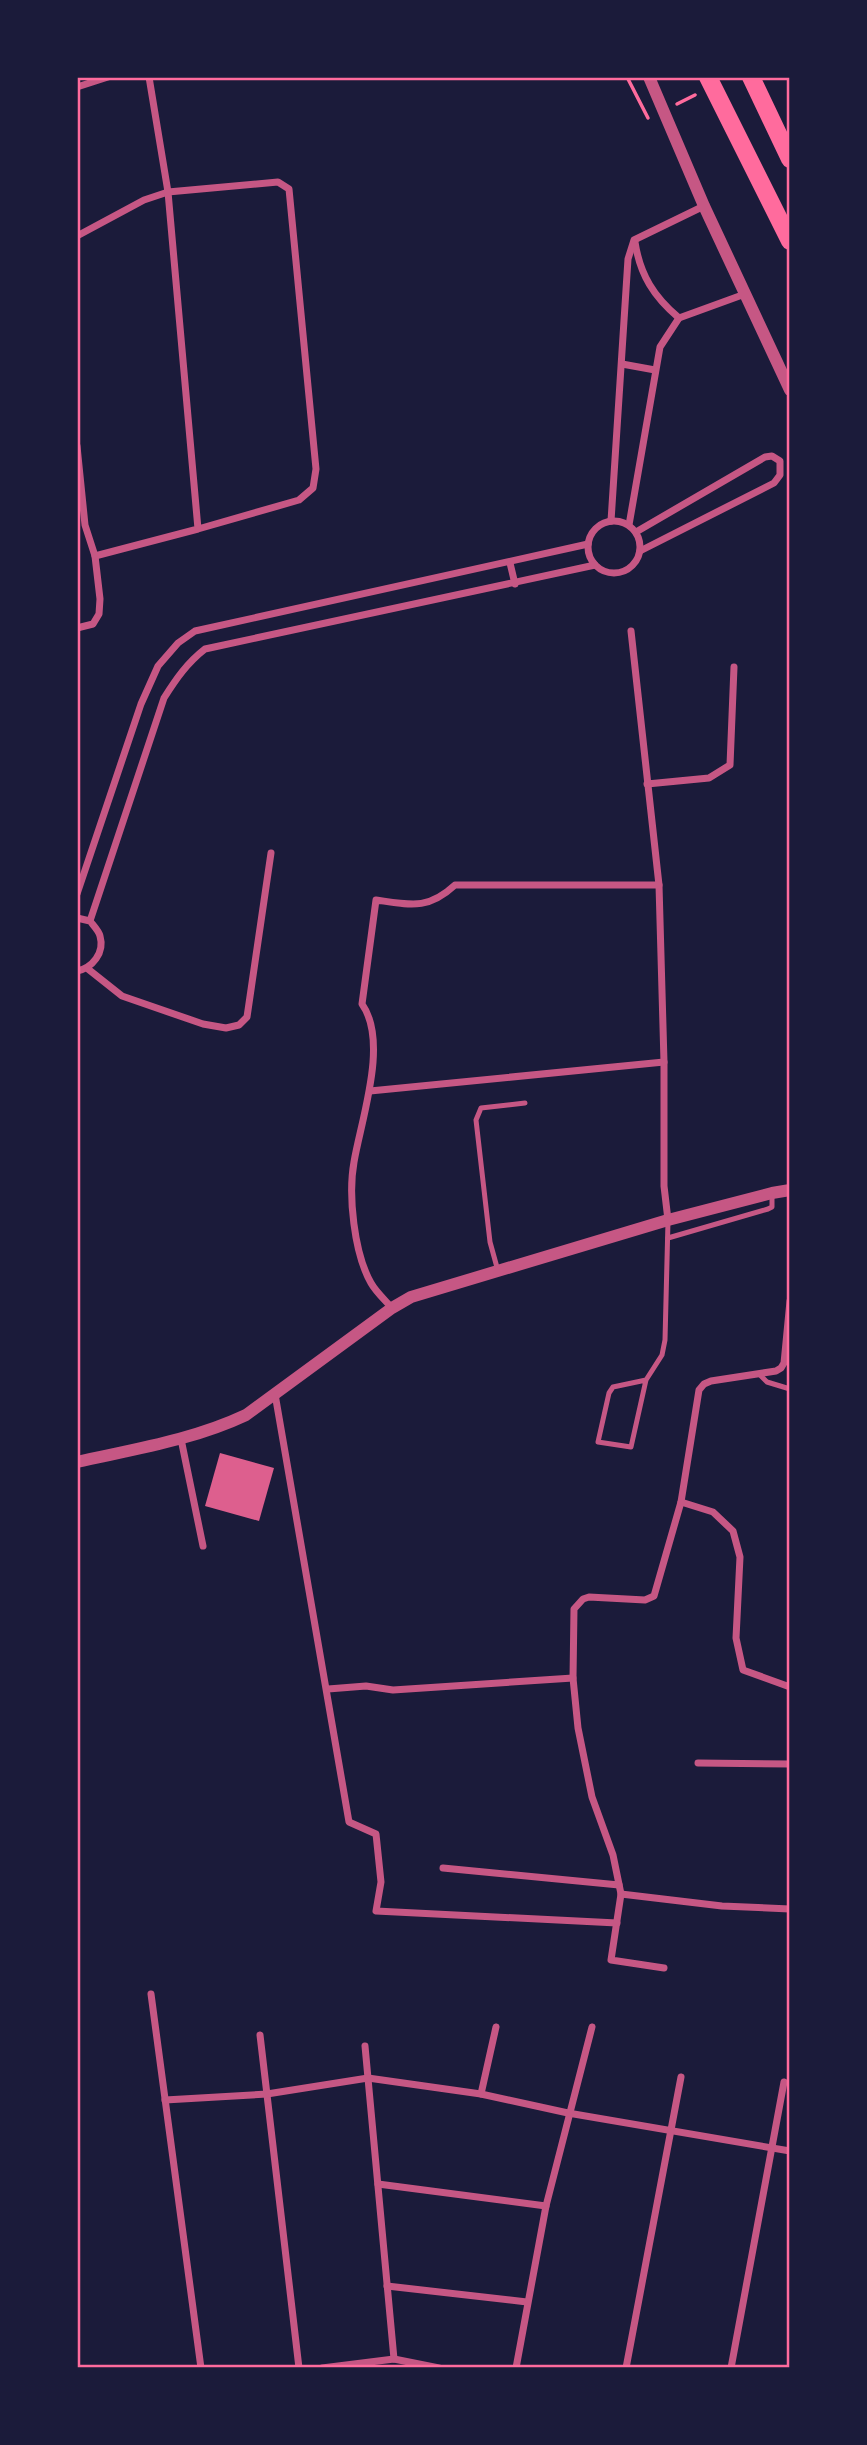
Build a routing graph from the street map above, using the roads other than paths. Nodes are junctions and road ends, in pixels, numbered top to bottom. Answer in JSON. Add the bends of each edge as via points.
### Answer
{"nodes":[{"id":1,"x":149,"y":77,"type":"edge"},
{"id":2,"x":649,"y":77,"type":"edge"},
{"id":3,"x":708,"y":77,"type":"edge"},
{"id":4,"x":751,"y":77,"type":"edge"},
{"id":5,"x":103,"y":78,"type":"edge"},
{"id":6,"x":77,"y":87,"type":"edge"},
{"id":7,"x":790,"y":159,"type":"edge"},
{"id":8,"x":168,"y":192,"type":"junction"},
{"id":9,"x":704,"y":205,"type":"junction"},
{"id":10,"x":77,"y":236,"type":"edge"},
{"id":11,"x":634,"y":240,"type":"junction"},
{"id":12,"x":790,"y":241,"type":"edge"},
{"id":13,"x":745,"y":294,"type":"junction"},
{"id":14,"x":679,"y":318,"type":"junction"},
{"id":15,"x":622,"y":364,"type":"junction"},
{"id":16,"x":655,"y":370,"type":"junction"},
{"id":17,"x":790,"y":390,"type":"edge"},
{"id":18,"x":77,"y":446,"type":"edge"},
{"id":19,"x":611,"y":521,"type":"junction"},
{"id":20,"x":81,"y":525,"type":"edge"},
{"id":21,"x":629,"y":525,"type":"junction"},
{"id":22,"x":198,"y":529,"type":"junction"},
{"id":23,"x":636,"y":532,"type":"junction"},
{"id":24,"x":588,"y":544,"type":"junction"},
{"id":25,"x":640,"y":551,"type":"junction"},
{"id":26,"x":95,"y":556,"type":"junction"},
{"id":27,"x":510,"y":562,"type":"junction"},
{"id":28,"x":595,"y":565,"type":"junction"},
{"id":29,"x":515,"y":584,"type":"junction"},
{"id":30,"x":77,"y":628,"type":"edge"},
{"id":31,"x":631,"y":631,"type":"dead end"},
{"id":32,"x":734,"y":667,"type":"dead end"},
{"id":33,"x":647,"y":785,"type":"junction"},
{"id":34,"x":271,"y":853,"type":"dead end"},
{"id":35,"x":659,"y":885,"type":"junction"},
{"id":36,"x":77,"y":894,"type":"edge"},
{"id":37,"x":77,"y":918,"type":"edge"},
{"id":38,"x":90,"y":921,"type":"junction"},
{"id":39,"x":88,"y":969,"type":"junction"},
{"id":40,"x":77,"y":971,"type":"edge"},
{"id":41,"x":664,"y":1062,"type":"junction"},
{"id":42,"x":370,"y":1091,"type":"junction"},
{"id":43,"x":525,"y":1103,"type":"dead end"},
{"id":44,"x":790,"y":1190,"type":"edge"},
{"id":45,"x":772,"y":1193,"type":"junction"},
{"id":46,"x":668,"y":1220,"type":"junction"},
{"id":47,"x":667,"y":1238,"type":"junction"},
{"id":48,"x":499,"y":1272,"type":"junction"},
{"id":49,"x":790,"y":1301,"type":"edge"},
{"id":50,"x":392,"y":1308,"type":"junction"},
{"id":51,"x":759,"y":1374,"type":"junction"},
{"id":52,"x":646,"y":1380,"type":"junction"},
{"id":53,"x":790,"y":1389,"type":"edge"},
{"id":54,"x":275,"y":1394,"type":"junction"},
{"id":55,"x":181,"y":1439,"type":"junction"},
{"id":56,"x":77,"y":1462,"type":"edge"},
{"id":57,"x":681,"y":1502,"type":"junction"},
{"id":58,"x":203,"y":1546,"type":"dead end"},
{"id":59,"x":573,"y":1678,"type":"junction"},
{"id":60,"x":790,"y":1687,"type":"edge"},
{"id":61,"x":327,"y":1689,"type":"junction"},
{"id":62,"x":698,"y":1763,"type":"dead end"},
{"id":63,"x":790,"y":1764,"type":"edge"},
{"id":64,"x":443,"y":1868,"type":"dead end"},
{"id":65,"x":619,"y":1885,"type":"junction"},
{"id":66,"x":621,"y":1894,"type":"junction"},
{"id":67,"x":790,"y":1909,"type":"edge"},
{"id":68,"x":617,"y":1923,"type":"junction"},
{"id":69,"x":664,"y":1968,"type":"dead end"},
{"id":70,"x":150,"y":1994,"type":"dead end"},
{"id":71,"x":496,"y":2027,"type":"dead end"},
{"id":72,"x":592,"y":2027,"type":"dead end"},
{"id":73,"x":260,"y":2035,"type":"dead end"},
{"id":74,"x":365,"y":2046,"type":"dead end"},
{"id":75,"x":681,"y":2077,"type":"dead end"},
{"id":76,"x":368,"y":2078,"type":"junction"},
{"id":77,"x":784,"y":2082,"type":"dead end"},
{"id":78,"x":267,"y":2094,"type":"junction"},
{"id":79,"x":481,"y":2094,"type":"junction"},
{"id":80,"x":165,"y":2100,"type":"junction"},
{"id":81,"x":568,"y":2113,"type":"junction"},
{"id":82,"x":671,"y":2130,"type":"junction"},
{"id":83,"x":772,"y":2148,"type":"junction"},
{"id":84,"x":790,"y":2151,"type":"edge"},
{"id":85,"x":378,"y":2184,"type":"junction"},
{"id":86,"x":546,"y":2206,"type":"junction"},
{"id":87,"x":387,"y":2286,"type":"junction"},
{"id":88,"x":527,"y":2302,"type":"junction"},
{"id":89,"x":394,"y":2359,"type":"junction"},
{"id":90,"x":201,"y":2368,"type":"edge"},
{"id":91,"x":299,"y":2368,"type":"edge"},
{"id":92,"x":323,"y":2368,"type":"edge"},
{"id":93,"x":439,"y":2368,"type":"edge"},
{"id":94,"x":516,"y":2368,"type":"edge"},
{"id":95,"x":626,"y":2368,"type":"edge"},
{"id":96,"x":731,"y":2368,"type":"edge"}],
"edges":[{"from":1,"to":8,"type":"street"},
{"from":2,"to":9,"type":"street"},
{"from":3,"to":12,"type":"highway"},
{"from":4,"to":7,"type":"highway"},
{"from":5,"to":6,"type":"street"},
{"from":8,"to":10,"type":"street"},
{"from":8,"to":22,"type":"street"},
{"from":8,"to":22,"type":"street","via":[[278,182],[289,189],[316,469],[313,488],[299,500]]},
{"from":9,"to":11,"type":"street"},
{"from":9,"to":13,"type":"street"},
{"from":11,"to":14,"type":"street","via":[[648,284]]},
{"from":11,"to":15,"type":"street","via":[[628,259]]},
{"from":13,"to":14,"type":"street"},
{"from":13,"to":17,"type":"street"},
{"from":14,"to":16,"type":"street","via":[[660,347]]},
{"from":15,"to":16,"type":"street"},
{"from":15,"to":19,"type":"street"},
{"from":16,"to":21,"type":"street"},
{"from":18,"to":20,"type":"street"},
{"from":19,"to":21,"type":"street"},
{"from":19,"to":24,"type":"street","via":[[596,528]]},
{"from":20,"to":26,"type":"street"},
{"from":21,"to":23,"type":"street"},
{"from":22,"to":26,"type":"street"},
{"from":23,"to":25,"type":"street"},
{"from":23,"to":25,"type":"street","via":[[765,457],[780,460],[780,475],[774,483]]},
{"from":24,"to":27,"type":"street"},
{"from":24,"to":28,"type":"street"},
{"from":25,"to":28,"type":"street","via":[[634,564],[622,572],[608,573]]},
{"from":26,"to":30,"type":"street","via":[[99,614],[93,624]]},
{"from":27,"to":29,"type":"street"},
{"from":27,"to":36,"type":"street","via":[[195,631],[178,643],[158,666],[141,704]]},
{"from":28,"to":29,"type":"street"},
{"from":29,"to":38,"type":"street","via":[[205,649],[191,660],[164,698]]},
{"from":31,"to":33,"type":"street"},
{"from":32,"to":33,"type":"street","via":[[730,765],[709,778]]},
{"from":33,"to":35,"type":"street"},
{"from":34,"to":39,"type":"street","via":[[247,1017],[239,1025],[203,1024],[122,996]]},
{"from":35,"to":41,"type":"street"},
{"from":35,"to":42,"type":"street","via":[[455,884],[440,898],[423,904],[376,900],[362,1004],[370,1016]]},
{"from":37,"to":38,"type":"street"},
{"from":38,"to":39,"type":"street","via":[[100,936],[100,946]]},
{"from":39,"to":40,"type":"street"},
{"from":41,"to":42,"type":"street"},
{"from":41,"to":46,"type":"street"},
{"from":42,"to":50,"type":"street","via":[[352,1175],[355,1236],[372,1284]]},
{"from":43,"to":48,"type":"lane","via":[[481,1108],[476,1120],[490,1242]]},
{"from":44,"to":45,"type":"street"},
{"from":45,"to":46,"type":"street"},
{"from":45,"to":47,"type":"lane","via":[[768,1209]]},
{"from":46,"to":47,"type":"lane"},
{"from":46,"to":48,"type":"street"},
{"from":47,"to":52,"type":"lane","via":[[665,1340],[662,1355]]},
{"from":48,"to":50,"type":"street","via":[[411,1297]]},
{"from":49,"to":51,"type":"street","via":[[784,1363],[776,1371]]},
{"from":50,"to":54,"type":"street"},
{"from":51,"to":53,"type":"lane","via":[[767,1382]]},
{"from":51,"to":57,"type":"street","via":[[710,1381],[699,1390]]},
{"from":52,"to":52,"type":"lane","via":[[613,1387],[598,1442],[631,1447]]},
{"from":54,"to":55,"type":"street","via":[[246,1415]]},
{"from":54,"to":61,"type":"street"},
{"from":55,"to":56,"type":"street"},
{"from":55,"to":58,"type":"street"},
{"from":57,"to":59,"type":"street","via":[[652,1598],[589,1597],[577,1604]]},
{"from":57,"to":60,"type":"street","via":[[713,1512],[733,1531],[740,1557],[736,1638],[743,1670]]},
{"from":59,"to":61,"type":"street","via":[[393,1690],[366,1686]]},
{"from":59,"to":65,"type":"street","via":[[592,1797]]},
{"from":61,"to":68,"type":"street","via":[[349,1822],[376,1834],[381,1882],[376,1911]]},
{"from":62,"to":63,"type":"street"},
{"from":64,"to":65,"type":"street"},
{"from":65,"to":66,"type":"street"},
{"from":66,"to":67,"type":"street"},
{"from":66,"to":68,"type":"street"},
{"from":68,"to":69,"type":"street","via":[[611,1960]]},
{"from":70,"to":80,"type":"street"},
{"from":71,"to":79,"type":"street"},
{"from":72,"to":81,"type":"street"},
{"from":73,"to":78,"type":"street"},
{"from":74,"to":76,"type":"street"},
{"from":75,"to":82,"type":"street"},
{"from":76,"to":78,"type":"street"},
{"from":76,"to":79,"type":"street"},
{"from":76,"to":85,"type":"street"},
{"from":77,"to":83,"type":"street"},
{"from":78,"to":80,"type":"street"},
{"from":78,"to":91,"type":"street"},
{"from":79,"to":81,"type":"street"},
{"from":80,"to":90,"type":"street"},
{"from":81,"to":82,"type":"street"},
{"from":81,"to":86,"type":"street"},
{"from":82,"to":83,"type":"street"},
{"from":82,"to":95,"type":"street"},
{"from":83,"to":84,"type":"street"},
{"from":83,"to":96,"type":"street"},
{"from":85,"to":86,"type":"street"},
{"from":85,"to":87,"type":"street"},
{"from":86,"to":88,"type":"street"},
{"from":87,"to":88,"type":"street"},
{"from":87,"to":89,"type":"street"},
{"from":88,"to":94,"type":"street"},
{"from":89,"to":92,"type":"street"},
{"from":89,"to":93,"type":"street"}]}
